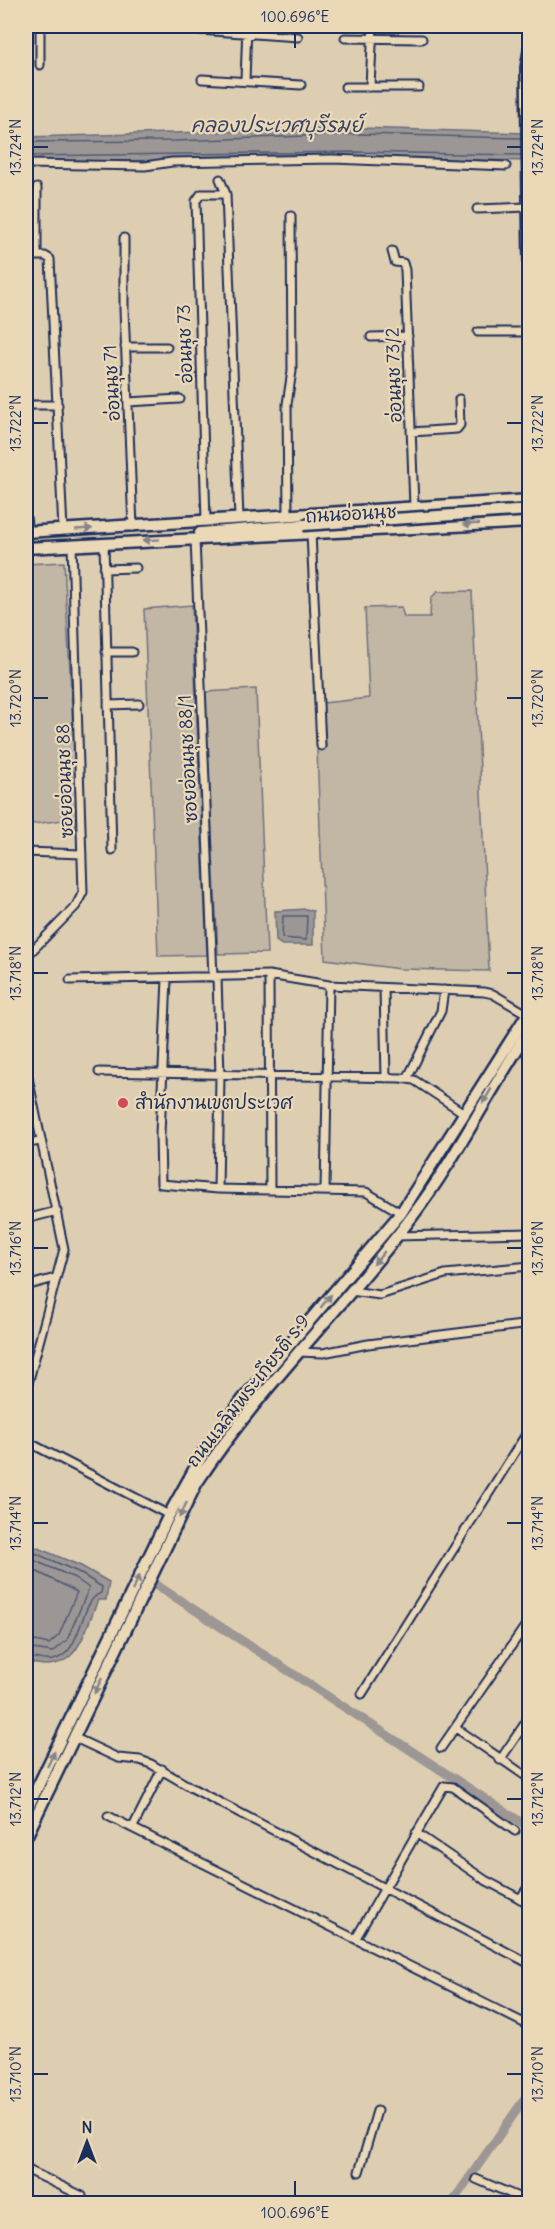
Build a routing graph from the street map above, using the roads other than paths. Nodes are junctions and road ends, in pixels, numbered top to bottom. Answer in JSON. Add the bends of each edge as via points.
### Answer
{"nodes":[{"id":1,"x":40,"y":26,"type":"edge"},
{"id":2,"x":373,"y":26,"type":"edge"},
{"id":3,"x":247,"y":29,"type":"edge"},
{"id":4,"x":199,"y":30,"type":"dead end"},
{"id":5,"x":298,"y":37,"type":"dead end"},
{"id":6,"x":345,"y":38,"type":"dead end"},
{"id":7,"x":372,"y":38,"type":"junction"},
{"id":8,"x":422,"y":39,"type":"dead end"},
{"id":9,"x":530,"y":45,"type":"edge"},
{"id":10,"x":40,"y":65,"type":"dead end"},
{"id":11,"x":202,"y":79,"type":"dead end"},
{"id":12,"x":245,"y":80,"type":"junction"},
{"id":13,"x":301,"y":85,"type":"dead end"},
{"id":14,"x":370,"y":86,"type":"junction"},
{"id":15,"x":345,"y":87,"type":"dead end"},
{"id":16,"x":419,"y":87,"type":"dead end"},
{"id":17,"x":529,"y":120,"type":"edge"},
{"id":18,"x":26,"y":164,"type":"edge"},
{"id":19,"x":506,"y":166,"type":"dead end"},
{"id":20,"x":529,"y":174,"type":"edge"},
{"id":21,"x":220,"y":179,"type":"dead end"},
{"id":22,"x":37,"y":188,"type":"dead end"},
{"id":23,"x":226,"y":194,"type":"junction"},
{"id":24,"x":528,"y":207,"type":"junction"},
{"id":25,"x":477,"y":209,"type":"dead end"},
{"id":26,"x":291,"y":216,"type":"dead end"},
{"id":27,"x":124,"y":238,"type":"dead end"},
{"id":28,"x":392,"y":251,"type":"dead end"},
{"id":29,"x":37,"y":255,"type":"junction"},
{"id":30,"x":26,"y":256,"type":"edge"},
{"id":31,"x":529,"y":312,"type":"edge"},
{"id":32,"x":530,"y":330,"type":"edge"},
{"id":33,"x":478,"y":332,"type":"dead end"},
{"id":34,"x":408,"y":336,"type":"junction"},
{"id":35,"x":371,"y":337,"type":"dead end"},
{"id":36,"x":125,"y":347,"type":"junction"},
{"id":37,"x":167,"y":347,"type":"dead end"},
{"id":38,"x":180,"y":399,"type":"dead end"},
{"id":39,"x":459,"y":399,"type":"dead end"},
{"id":40,"x":128,"y":402,"type":"junction"},
{"id":41,"x":28,"y":405,"type":"dead end"},
{"id":42,"x":58,"y":405,"type":"junction"},
{"id":43,"x":411,"y":432,"type":"junction"},
{"id":44,"x":530,"y":500,"type":"edge"},
{"id":45,"x":497,"y":501,"type":"junction"},
{"id":46,"x":414,"y":506,"type":"junction"},
{"id":47,"x":530,"y":510,"type":"edge"},
{"id":48,"x":288,"y":514,"type":"junction"},
{"id":49,"x":26,"y":517,"type":"edge"},
{"id":50,"x":239,"y":518,"type":"junction"},
{"id":51,"x":206,"y":520,"type":"junction"},
{"id":52,"x":177,"y":522,"type":"junction"},
{"id":53,"x":530,"y":522,"type":"edge"},
{"id":54,"x":498,"y":523,"type":"junction"},
{"id":55,"x":133,"y":527,"type":"junction"},
{"id":56,"x":307,"y":529,"type":"junction"},
{"id":57,"x":63,"y":530,"type":"junction"},
{"id":58,"x":215,"y":530,"type":"junction"},
{"id":59,"x":27,"y":531,"type":"edge"},
{"id":60,"x":174,"y":538,"type":"junction"},
{"id":61,"x":195,"y":538,"type":"junction"},
{"id":62,"x":104,"y":543,"type":"junction"},
{"id":63,"x":72,"y":545,"type":"junction"},
{"id":64,"x":26,"y":548,"type":"edge"},
{"id":65,"x":136,"y":568,"type":"dead end"},
{"id":66,"x":104,"y":569,"type":"junction"},
{"id":67,"x":106,"y":652,"type":"junction"},
{"id":68,"x":132,"y":652,"type":"dead end"},
{"id":69,"x":139,"y":704,"type":"dead end"},
{"id":70,"x":108,"y":705,"type":"junction"},
{"id":71,"x":321,"y":746,"type":"dead end"},
{"id":72,"x":112,"y":850,"type":"dead end"},
{"id":73,"x":26,"y":852,"type":"edge"},
{"id":74,"x":82,"y":854,"type":"junction"},
{"id":75,"x":26,"y":957,"type":"edge"},
{"id":76,"x":269,"y":975,"type":"junction"},
{"id":77,"x":215,"y":977,"type":"junction"},
{"id":78,"x":167,"y":979,"type":"junction"},
{"id":79,"x":70,"y":980,"type":"dead end"},
{"id":80,"x":329,"y":985,"type":"junction"},
{"id":81,"x":384,"y":988,"type":"junction"},
{"id":82,"x":444,"y":990,"type":"junction"},
{"id":83,"x":528,"y":1012,"type":"edge"},
{"id":84,"x":530,"y":1029,"type":"edge"},
{"id":85,"x":26,"y":1068,"type":"edge"},
{"id":86,"x":99,"y":1072,"type":"dead end"},
{"id":87,"x":164,"y":1074,"type":"junction"},
{"id":88,"x":220,"y":1076,"type":"junction"},
{"id":89,"x":271,"y":1077,"type":"junction"},
{"id":90,"x":328,"y":1077,"type":"junction"},
{"id":91,"x":386,"y":1078,"type":"junction"},
{"id":92,"x":407,"y":1079,"type":"junction"},
{"id":93,"x":464,"y":1113,"type":"junction"},
{"id":94,"x":39,"y":1141,"type":"junction"},
{"id":95,"x":26,"y":1144,"type":"edge"},
{"id":96,"x":270,"y":1188,"type":"junction"},
{"id":97,"x":218,"y":1189,"type":"junction"},
{"id":98,"x":325,"y":1190,"type":"junction"},
{"id":99,"x":57,"y":1211,"type":"junction"},
{"id":100,"x":401,"y":1213,"type":"junction"},
{"id":101,"x":26,"y":1219,"type":"edge"},
{"id":102,"x":530,"y":1233,"type":"edge"},
{"id":103,"x":396,"y":1236,"type":"junction"},
{"id":104,"x":530,"y":1266,"type":"edge"},
{"id":105,"x":56,"y":1278,"type":"junction"},
{"id":106,"x":26,"y":1286,"type":"edge"},
{"id":107,"x":351,"y":1291,"type":"junction"},
{"id":108,"x":530,"y":1324,"type":"edge"},
{"id":109,"x":35,"y":1350,"type":"junction"},
{"id":110,"x":298,"y":1352,"type":"junction"},
{"id":111,"x":26,"y":1353,"type":"edge"},
{"id":112,"x":26,"y":1391,"type":"edge"},
{"id":113,"x":530,"y":1428,"type":"edge"},
{"id":114,"x":26,"y":1441,"type":"edge"},
{"id":115,"x":169,"y":1515,"type":"junction"},
{"id":116,"x":530,"y":1619,"type":"edge"},
{"id":117,"x":362,"y":1694,"type":"dead end"},
{"id":118,"x":530,"y":1716,"type":"edge"},
{"id":119,"x":456,"y":1728,"type":"junction"},
{"id":120,"x":73,"y":1737,"type":"junction"},
{"id":121,"x":441,"y":1748,"type":"dead end"},
{"id":122,"x":500,"y":1760,"type":"junction"},
{"id":123,"x":162,"y":1769,"type":"junction"},
{"id":124,"x":530,"y":1779,"type":"edge"},
{"id":125,"x":26,"y":1811,"type":"edge"},
{"id":126,"x":108,"y":1815,"type":"dead end"},
{"id":127,"x":133,"y":1827,"type":"junction"},
{"id":128,"x":515,"y":1831,"type":"dead end"},
{"id":129,"x":416,"y":1833,"type":"junction"},
{"id":130,"x":26,"y":1837,"type":"edge"},
{"id":131,"x":530,"y":1884,"type":"edge"},
{"id":132,"x":387,"y":1889,"type":"junction"},
{"id":133,"x":520,"y":1899,"type":"junction"},
{"id":134,"x":530,"y":1904,"type":"edge"},
{"id":135,"x":356,"y":1938,"type":"junction"},
{"id":136,"x":530,"y":1964,"type":"edge"},
{"id":137,"x":530,"y":2026,"type":"edge"},
{"id":138,"x":377,"y":2111,"type":"dead end"},
{"id":139,"x":26,"y":2169,"type":"edge"},
{"id":140,"x":359,"y":2172,"type":"dead end"},
{"id":141,"x":476,"y":2179,"type":"dead end"},
{"id":142,"x":82,"y":2196,"type":"dead end"},
{"id":143,"x":530,"y":2202,"type":"edge"}],
"edges":[{"from":1,"to":10,"type":"street"},
{"from":2,"to":7,"type":"street"},
{"from":3,"to":4,"type":"street"},
{"from":3,"to":5,"type":"street"},
{"from":3,"to":12,"type":"street"},
{"from":6,"to":7,"type":"street"},
{"from":7,"to":8,"type":"street"},
{"from":7,"to":14,"type":"street"},
{"from":9,"to":17,"type":"street","via":[[526,68]]},
{"from":11,"to":12,"type":"street"},
{"from":12,"to":13,"type":"street"},
{"from":14,"to":15,"type":"street"},
{"from":14,"to":16,"type":"street"},
{"from":17,"to":20,"type":"street"},
{"from":18,"to":19,"type":"street","via":[[145,166],[333,159]]},
{"from":20,"to":24,"type":"street"},
{"from":21,"to":23,"type":"street"},
{"from":22,"to":29,"type":"street"},
{"from":23,"to":50,"type":"street"},
{"from":23,"to":51,"type":"street","name":"อ่อนนุช 73","via":[[201,194],[196,201]]},
{"from":24,"to":25,"type":"street"},
{"from":24,"to":31,"type":"street"},
{"from":26,"to":48,"type":"street"},
{"from":27,"to":36,"type":"street","name":"อ่อนนุช 71"},
{"from":28,"to":34,"type":"street","name":"อ่อนนุช 73/2","via":[[395,262],[404,264]]},
{"from":29,"to":30,"type":"street"},
{"from":29,"to":42,"type":"street","via":[[50,259]]},
{"from":31,"to":32,"type":"street"},
{"from":32,"to":33,"type":"street"},
{"from":34,"to":35,"type":"street"},
{"from":34,"to":43,"type":"street","name":"อ่อนนุช 73/2"},
{"from":36,"to":37,"type":"street"},
{"from":36,"to":40,"type":"street","name":"อ่อนนุช 71"},
{"from":38,"to":40,"type":"street"},
{"from":39,"to":43,"type":"street","via":[[457,429]]},
{"from":40,"to":55,"type":"street","name":"อ่อนนุช 71"},
{"from":41,"to":42,"type":"street"},
{"from":42,"to":57,"type":"street"},
{"from":43,"to":46,"type":"street","name":"อ่อนนุช 73/2"},
{"from":44,"to":45,"type":"main road","name":"ถนนอ่อนนุช"},
{"from":45,"to":46,"type":"main road","name":"ถนนอ่อนนุช"},
{"from":45,"to":54,"type":"main road","via":[[509,512],[507,519]]},
{"from":46,"to":48,"type":"main road","name":"ถนนอ่อนนุช"},
{"from":47,"to":56,"type":"main road","name":"ถนนอ่อนนุช","bridge":true},
{"from":48,"to":50,"type":"main road","name":"ถนนอ่อนนุช"},
{"from":49,"to":59,"type":"street"},
{"from":50,"to":51,"type":"main road","name":"ถนนอ่อนนุช"},
{"from":51,"to":52,"type":"main road","name":"ถนนอ่อนนุช"},
{"from":52,"to":55,"type":"main road","name":"ถนนอ่อนนุช"},
{"from":52,"to":58,"type":"main road","name":"ถนนอ่อนนุช"},
{"from":53,"to":54,"type":"main road","name":"ถนนอ่อนนุช"},
{"from":54,"to":56,"type":"main road","name":"ถนนอ่อนนุช","one_way":true},
{"from":57,"to":55,"type":"main road","name":"ถนนอ่อนนุช","one_way":true},
{"from":56,"to":58,"type":"main road","name":"ถนนอ่อนนุช"},
{"from":56,"to":61,"type":"main road","name":"ถนนอ่อนนุช"},
{"from":56,"to":71,"type":"street"},
{"from":57,"to":59,"type":"main road","name":"ถนนอ่อนนุช"},
{"from":58,"to":60,"type":"main road","name":"ถนนอ่อนนุช"},
{"from":60,"to":61,"type":"main road","name":"ถนนอ่อนนุช"},
{"from":60,"to":62,"type":"main road","name":"ถนนอ่อนนุช","one_way":true},
{"from":61,"to":77,"type":"street","name":"ซอยอ่อนนุช 88/1"},
{"from":62,"to":63,"type":"main road","name":"ถนนอ่อนนุช"},
{"from":62,"to":66,"type":"street"},
{"from":63,"to":64,"type":"main road","name":"ถนนอ่อนนุช"},
{"from":63,"to":74,"type":"street","name":"ซอยอ่อนนุช 88"},
{"from":65,"to":66,"type":"street"},
{"from":66,"to":67,"type":"street"},
{"from":67,"to":68,"type":"street"},
{"from":67,"to":70,"type":"street"},
{"from":69,"to":70,"type":"street"},
{"from":70,"to":72,"type":"street"},
{"from":73,"to":74,"type":"street"},
{"from":74,"to":75,"type":"street","name":"ซอยอ่อนนุช 88","via":[[81,900]]},
{"from":76,"to":77,"type":"street"},
{"from":76,"to":80,"type":"street"},
{"from":76,"to":89,"type":"street"},
{"from":77,"to":78,"type":"street"},
{"from":77,"to":88,"type":"street","name":"ซอยอ่อนนุช 88/1"},
{"from":78,"to":79,"type":"street"},
{"from":78,"to":87,"type":"street"},
{"from":80,"to":81,"type":"street"},
{"from":80,"to":90,"type":"street"},
{"from":81,"to":82,"type":"street"},
{"from":81,"to":91,"type":"street"},
{"from":82,"to":83,"type":"street","via":[[493,994]]},
{"from":82,"to":92,"type":"street","via":[[441,1011]]},
{"from":83,"to":93,"type":"main road","name":"ถนนเฉลิมพระเกียรติ ร.9"},
{"from":84,"to":103,"type":"main road","name":"ถนนเฉลิมพระเกียรติ ร.9","one_way":true},
{"from":85,"to":94,"type":"street"},
{"from":86,"to":87,"type":"street"},
{"from":87,"to":88,"type":"street"},
{"from":87,"to":97,"type":"street","via":[[159,1182],[164,1186]]},
{"from":88,"to":89,"type":"street"},
{"from":88,"to":97,"type":"street","name":"ซอยอ่อนนุช 88/1"},
{"from":89,"to":90,"type":"street"},
{"from":89,"to":96,"type":"street"},
{"from":90,"to":91,"type":"street"},
{"from":90,"to":98,"type":"street"},
{"from":91,"to":92,"type":"street"},
{"from":92,"to":93,"type":"street"},
{"from":93,"to":100,"type":"main road","name":"ถนนเฉลิมพระเกียรติ ร.9"},
{"from":94,"to":95,"type":"street"},
{"from":94,"to":99,"type":"street"},
{"from":96,"to":97,"type":"street"},
{"from":96,"to":98,"type":"street"},
{"from":98,"to":100,"type":"street","via":[[366,1192]]},
{"from":99,"to":101,"type":"street"},
{"from":99,"to":105,"type":"street","via":[[64,1249]]},
{"from":115,"to":100,"type":"main road","name":"ถนนเฉลิมพระเกียรติ ร.9","one_way":true,"via":[[205,1450],[244,1398]]},
{"from":102,"to":103,"type":"street"},
{"from":103,"to":107,"type":"main road","name":"ถนนเฉลิมพระเกียรติ ร.9","one_way":true},
{"from":104,"to":107,"type":"street","via":[[445,1274],[380,1295]]},
{"from":105,"to":106,"type":"street"},
{"from":105,"to":109,"type":"street"},
{"from":107,"to":110,"type":"main road","name":"ถนนเฉลิมพระเกียรติ ร.9"},
{"from":108,"to":110,"type":"street","via":[[323,1353]]},
{"from":109,"to":111,"type":"street"},
{"from":109,"to":112,"type":"street"},
{"from":110,"to":120,"type":"main road","name":"ถนนเฉลิมพระเกียรติ ร.9","one_way":true,"via":[[196,1484]]},
{"from":113,"to":117,"type":"street"},
{"from":114,"to":115,"type":"street"},
{"from":125,"to":115,"type":"main road","name":"ถนนเฉลิมพระเกียรติ ร.9","one_way":true},
{"from":116,"to":119,"type":"street"},
{"from":118,"to":122,"type":"street"},
{"from":119,"to":121,"type":"street"},
{"from":119,"to":122,"type":"street"},
{"from":120,"to":123,"type":"street","via":[[118,1758],[140,1760]]},
{"from":120,"to":130,"type":"main road","name":"ถนนเฉลิมพระเกียรติ ร.9"},
{"from":122,"to":124,"type":"street"},
{"from":123,"to":127,"type":"street"},
{"from":123,"to":132,"type":"street"},
{"from":126,"to":127,"type":"street"},
{"from":127,"to":135,"type":"street"},
{"from":128,"to":129,"type":"street","via":[[448,1785],[440,1789]]},
{"from":129,"to":132,"type":"street"},
{"from":129,"to":133,"type":"street"},
{"from":131,"to":133,"type":"street"},
{"from":132,"to":135,"type":"street"},
{"from":132,"to":136,"type":"street"},
{"from":133,"to":134,"type":"street"},
{"from":135,"to":137,"type":"street"},
{"from":138,"to":140,"type":"street"},
{"from":139,"to":142,"type":"street"},
{"from":141,"to":143,"type":"street"}]}
